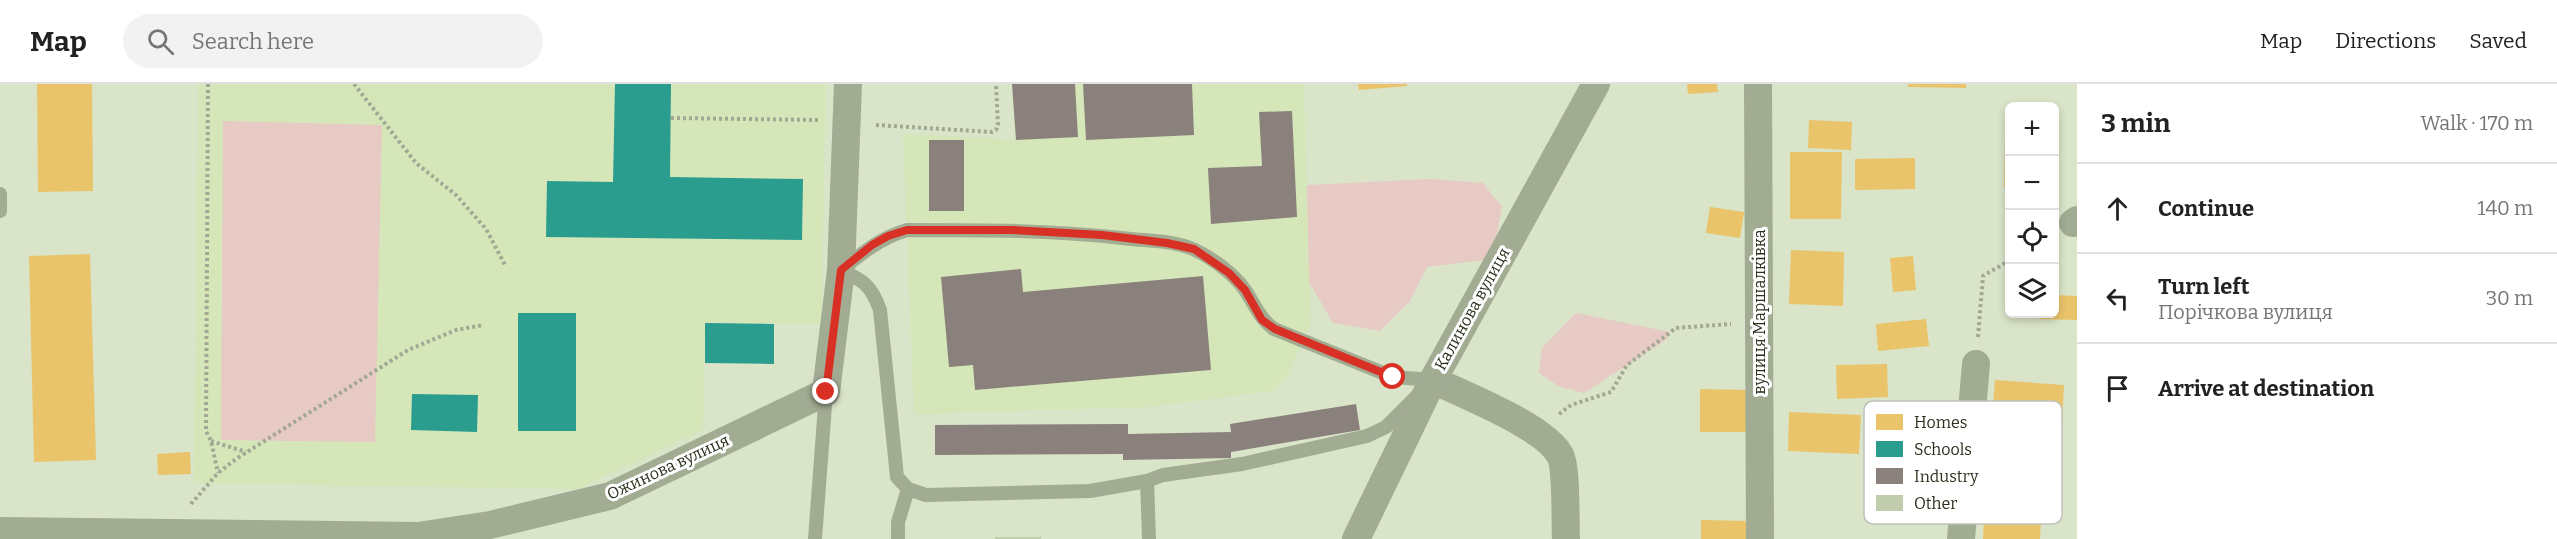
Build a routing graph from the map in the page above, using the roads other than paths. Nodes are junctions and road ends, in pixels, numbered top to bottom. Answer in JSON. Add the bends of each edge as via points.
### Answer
{"nodes":[{"id":1,"x":848,"y":84,"type":"edge"},
{"id":2,"x":1596,"y":84,"type":"edge"},
{"id":3,"x":1758,"y":84,"type":"edge"},
{"id":4,"x":0,"y":194,"type":"edge"},
{"id":5,"x":0,"y":211,"type":"edge"},
{"id":6,"x":841,"y":270,"type":"junction"},
{"id":7,"x":1976,"y":364,"type":"road end"},
{"id":8,"x":1432,"y":380,"type":"junction"},
{"id":9,"x":826,"y":392,"type":"junction"},
{"id":10,"x":1973,"y":401,"type":"edge"},
{"id":11,"x":1147,"y":481,"type":"junction"},
{"id":12,"x":908,"y":489,"type":"junction"},
{"id":13,"x":1962,"y":524,"type":"edge"},
{"id":14,"x":0,"y":531,"type":"edge"},
{"id":15,"x":198,"y":536,"type":"edge"},
{"id":16,"x":815,"y":539,"type":"edge"},
{"id":17,"x":898,"y":539,"type":"edge"},
{"id":18,"x":1149,"y":539,"type":"edge"},
{"id":19,"x":1356,"y":539,"type":"edge"},
{"id":20,"x":1566,"y":539,"type":"edge"},
{"id":21,"x":1760,"y":539,"type":"edge"},
{"id":22,"x":1961,"y":539,"type":"edge"}],
"edges":[{"from":1,"to":6,"type":"street"},
{"from":2,"to":8,"type":"street","name":"Калинова вулиця"},
{"from":3,"to":21,"type":"street","name":"вулиця Маршалківка"},
{"from":4,"to":5,"type":"lane"},
{"from":6,"to":8,"type":"lane","via":[[872,245],[907,230],[1013,230],[1167,243],[1194,249],[1229,273],[1245,290],[1262,320],[1275,329],[1393,377]]},
{"from":6,"to":9,"type":"street"},
{"from":6,"to":12,"type":"lane","via":[[865,281],[880,310],[897,477]]},
{"from":7,"to":10,"type":"street"},
{"from":8,"to":11,"type":"lane","via":[[1386,427],[1366,436],[1242,465],[1163,475]]},
{"from":8,"to":19,"type":"street","name":"Калинова вулиця"},
{"from":8,"to":20,"type":"street","via":[[1536,432],[1560,456]]},
{"from":9,"to":15,"type":"street","name":"Ожинова вулиця","via":[[610,496],[490,525],[418,536]]},
{"from":9,"to":16,"type":"lane"},
{"from":11,"to":12,"type":"lane","via":[[1090,491],[926,495]]},
{"from":11,"to":18,"type":"lane"},
{"from":12,"to":17,"type":"lane","via":[[898,522]]},
{"from":13,"to":22,"type":"street"},
{"from":14,"to":15,"type":"street","name":"Ожинова вулиця"}]}
